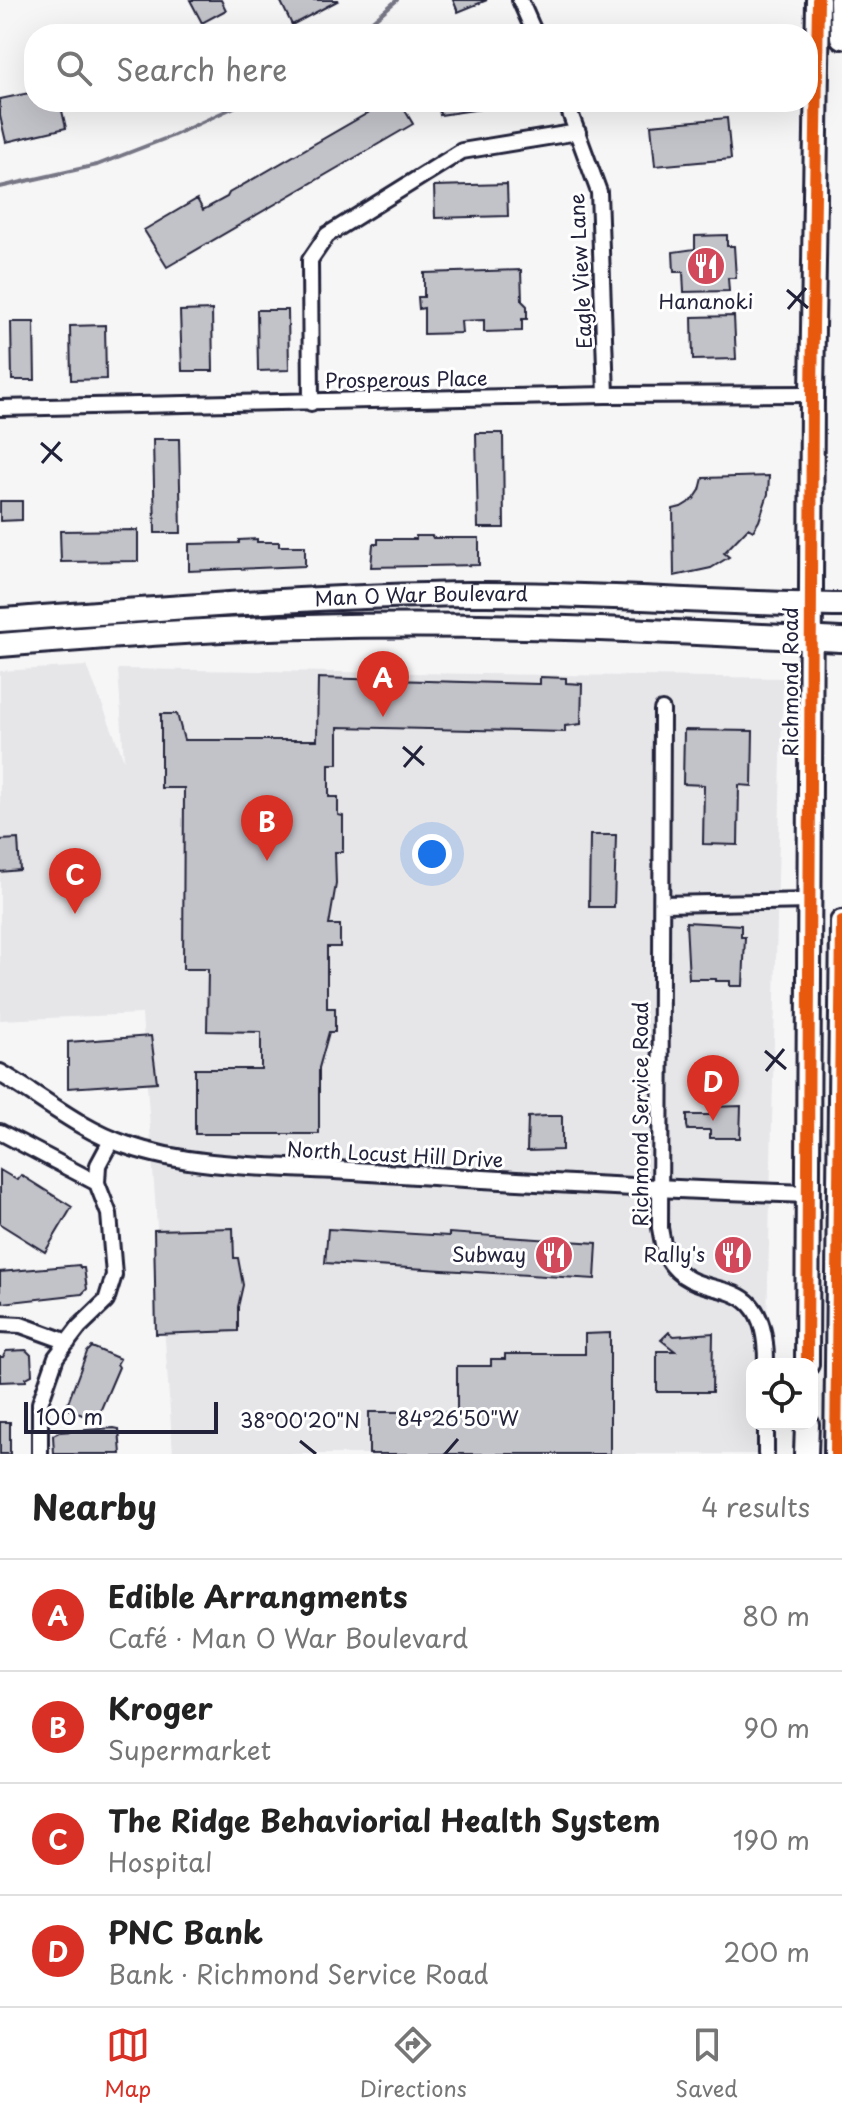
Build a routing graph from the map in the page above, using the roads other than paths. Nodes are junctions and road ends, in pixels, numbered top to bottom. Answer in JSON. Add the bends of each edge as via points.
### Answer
{"nodes":[{"id":1,"x":520,"y":0,"type":"edge"},
{"id":2,"x":818,"y":0,"type":"edge"},
{"id":3,"x":841,"y":0,"type":"edge"},
{"id":4,"x":531,"y":24,"type":"edge"},
{"id":5,"x":818,"y":24,"type":"edge"},
{"id":6,"x":842,"y":37,"type":"edge"},
{"id":7,"x":570,"y":112,"type":"edge"},
{"id":8,"x":816,"y":112,"type":"edge"},
{"id":9,"x":578,"y":132,"type":"junction"},
{"id":10,"x":812,"y":394,"type":"junction"},
{"id":11,"x":606,"y":395,"type":"junction"},
{"id":12,"x":311,"y":403,"type":"junction"},
{"id":13,"x":0,"y":408,"type":"edge"},
{"id":14,"x":811,"y":605,"type":"junction"},
{"id":15,"x":842,"y":605,"type":"edge"},
{"id":16,"x":0,"y":620,"type":"edge"},
{"id":17,"x":811,"y":638,"type":"junction"},
{"id":18,"x":842,"y":640,"type":"edge"},
{"id":19,"x":0,"y":645,"type":"edge"},
{"id":20,"x":662,"y":710,"type":"dead end"},
{"id":21,"x":810,"y":901,"type":"junction"},
{"id":22,"x":662,"y":904,"type":"junction"},
{"id":23,"x":842,"y":922,"type":"edge"},
{"id":24,"x":0,"y":1073,"type":"edge"},
{"id":25,"x":0,"y":1132,"type":"edge"},
{"id":26,"x":112,"y":1139,"type":"junction"},
{"id":27,"x":97,"y":1183,"type":"junction"},
{"id":28,"x":660,"y":1189,"type":"junction"},
{"id":29,"x":840,"y":1192,"type":"edge"},
{"id":30,"x":808,"y":1194,"type":"junction"},
{"id":31,"x":0,"y":1324,"type":"edge"},
{"id":32,"x":68,"y":1342,"type":"junction"},
{"id":33,"x":766,"y":1358,"type":"edge"},
{"id":34,"x":807,"y":1358,"type":"edge"},
{"id":35,"x":766,"y":1430,"type":"edge"},
{"id":36,"x":807,"y":1430,"type":"edge"},
{"id":37,"x":40,"y":1454,"type":"edge"},
{"id":38,"x":766,"y":1454,"type":"edge"},
{"id":39,"x":806,"y":1454,"type":"edge"},
{"id":40,"x":836,"y":1454,"type":"edge"}],
"edges":[{"from":1,"to":4,"type":"street"},
{"from":2,"to":5,"type":"main road","name":"Richmond Road"},
{"from":3,"to":6,"type":"main road"},
{"from":7,"to":9,"type":"street","name":"Eagle View Lane"},
{"from":8,"to":10,"type":"main road","name":"Richmond Road"},
{"from":9,"to":11,"type":"street","name":"Eagle View Lane","via":[[599,192]]},
{"from":9,"to":12,"type":"street","via":[[462,151],[327,235],[310,260]]},
{"from":10,"to":11,"type":"street","name":"Prosperous Place"},
{"from":10,"to":14,"type":"main road","name":"Richmond Road"},
{"from":11,"to":12,"type":"street","name":"Prosperous Place"},
{"from":12,"to":13,"type":"street","name":"Prosperous Place"},
{"from":14,"to":15,"type":"main road","name":"Man O War Boulevard"},
{"from":14,"to":16,"type":"main road","name":"Man O War Boulevard","via":[[472,594],[243,602]]},
{"from":14,"to":17,"type":"main road","name":"Richmond Road"},
{"from":17,"to":18,"type":"main road","name":"Man O War Boulevard"},
{"from":17,"to":19,"type":"main road","name":"Man O War Boulevard","via":[[526,626],[328,626]]},
{"from":17,"to":21,"type":"main road","name":"Richmond Road"},
{"from":20,"to":22,"type":"street","name":"Richmond Service Road"},
{"from":21,"to":22,"type":"street"},
{"from":21,"to":30,"type":"main road","name":"Richmond Road"},
{"from":22,"to":28,"type":"street","name":"Richmond Service Road"},
{"from":23,"to":29,"type":"main road"},
{"from":24,"to":26,"type":"street","name":"North Locust Hill Drive"},
{"from":25,"to":27,"type":"street"},
{"from":26,"to":27,"type":"street","via":[[98,1165]]},
{"from":26,"to":28,"type":"street","name":"North Locust Hill Drive","via":[[188,1160]]},
{"from":27,"to":32,"type":"street","via":[[109,1214],[114,1275],[106,1301]]},
{"from":28,"to":30,"type":"street","name":"North Locust Hill Drive"},
{"from":28,"to":33,"type":"street","name":"Richmond Service Road","via":[[660,1228],[668,1258],[686,1277],[741,1296],[751,1306],[764,1331]]},
{"from":29,"to":30,"type":"street"},
{"from":29,"to":40,"type":"main road"},
{"from":30,"to":34,"type":"main road","name":"Richmond Road"},
{"from":31,"to":32,"type":"street","via":[[21,1325]]},
{"from":32,"to":37,"type":"street","via":[[56,1357],[40,1403]]},
{"from":35,"to":38,"type":"street"},
{"from":36,"to":39,"type":"main road"}]}
